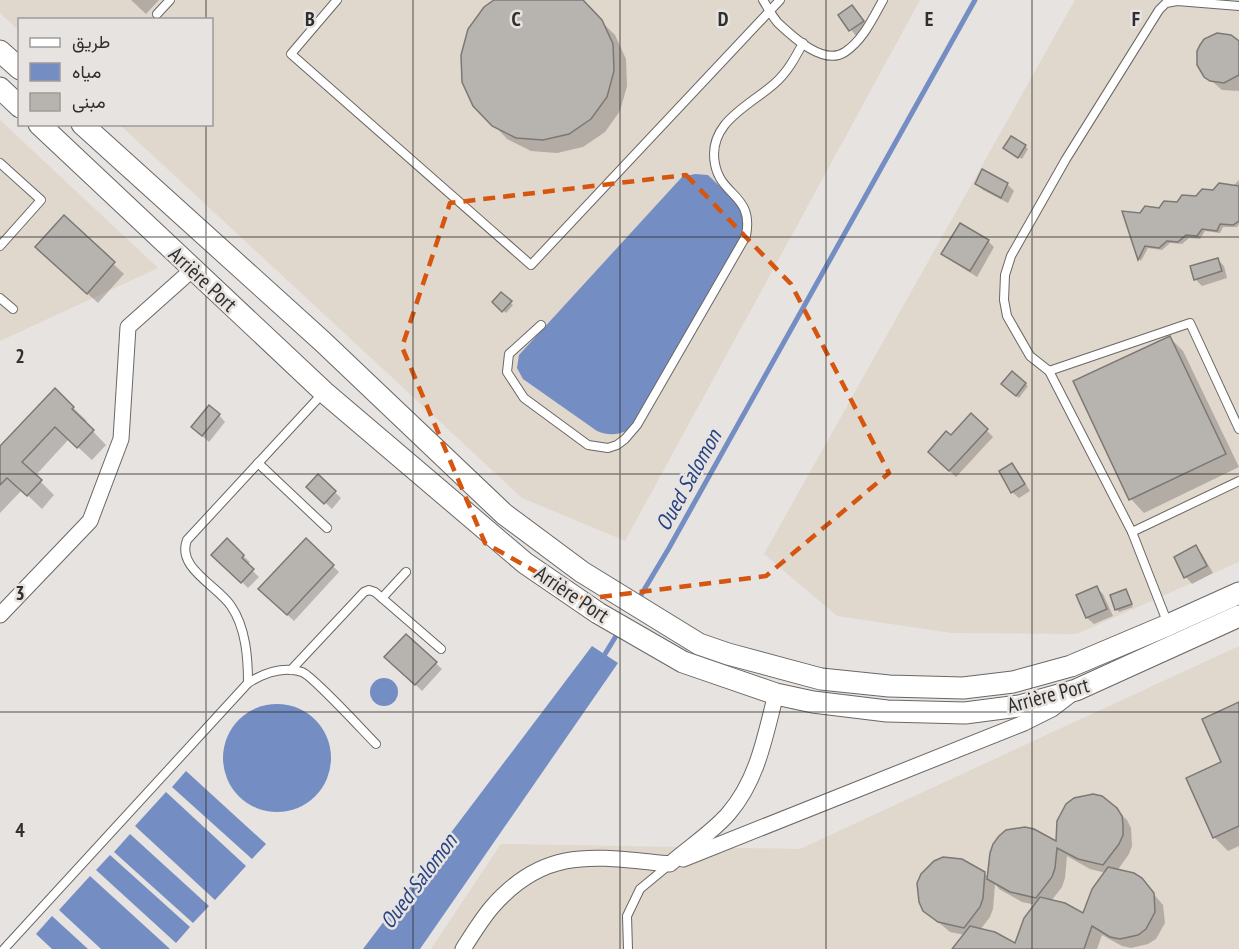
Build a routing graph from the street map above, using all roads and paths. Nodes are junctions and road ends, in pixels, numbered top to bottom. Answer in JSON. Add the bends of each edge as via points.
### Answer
{"nodes":[{"id":1,"x":171,"y":0,"type":"edge"},
{"id":2,"x":337,"y":0,"type":"edge"},
{"id":3,"x":763,"y":0,"type":"edge"},
{"id":4,"x":780,"y":0,"type":"edge"},
{"id":5,"x":883,"y":0,"type":"edge"},
{"id":6,"x":1239,"y":6,"type":"edge"},
{"id":7,"x":770,"y":11,"type":"junction"},
{"id":8,"x":157,"y":14,"type":"dead end"},
{"id":9,"x":803,"y":43,"type":"junction"},
{"id":10,"x":0,"y":51,"type":"edge"},
{"id":11,"x":18,"y":67,"type":"edge"},
{"id":12,"x":0,"y":88,"type":"edge"},
{"id":13,"x":18,"y":104,"type":"edge"},
{"id":14,"x":41,"y":126,"type":"edge"},
{"id":15,"x":84,"y":126,"type":"edge"},
{"id":16,"x":0,"y":163,"type":"edge"},
{"id":17,"x":0,"y":246,"type":"edge"},
{"id":18,"x":193,"y":269,"type":"junction"},
{"id":19,"x":0,"y":298,"type":"edge"},
{"id":20,"x":13,"y":309,"type":"dead end"},
{"id":21,"x":541,"y":325,"type":"dead end"},
{"id":22,"x":1049,"y":371,"type":"junction"},
{"id":23,"x":324,"y":392,"type":"junction"},
{"id":24,"x":1239,"y":429,"type":"edge"},
{"id":25,"x":258,"y":463,"type":"junction"},
{"id":26,"x":1239,"y":481,"type":"edge"},
{"id":27,"x":327,"y":528,"type":"dead end"},
{"id":28,"x":1132,"y":532,"type":"junction"},
{"id":29,"x":406,"y":572,"type":"dead end"},
{"id":30,"x":1239,"y":592,"type":"edge"},
{"id":31,"x":382,"y":598,"type":"junction"},
{"id":32,"x":0,"y":615,"type":"edge"},
{"id":33,"x":1239,"y":616,"type":"edge"},
{"id":34,"x":1168,"y":625,"type":"junction"},
{"id":35,"x":441,"y":649,"type":"dead end"},
{"id":36,"x":302,"y":659,"type":"junction"},
{"id":37,"x":291,"y":670,"type":"junction"},
{"id":38,"x":305,"y":673,"type":"junction"},
{"id":39,"x":248,"y":683,"type":"junction"},
{"id":40,"x":1076,"y":690,"type":"junction"},
{"id":41,"x":776,"y":694,"type":"junction"},
{"id":42,"x":376,"y":744,"type":"dead end"},
{"id":43,"x":670,"y":864,"type":"junction"},
{"id":44,"x":4,"y":949,"type":"edge"},
{"id":45,"x":463,"y":949,"type":"edge"},
{"id":46,"x":628,"y":949,"type":"edge"}],
"edges":[{"from":1,"to":8,"type":"lane"},
{"from":2,"to":7,"type":"lane","via":[[291,54],[531,265]]},
{"from":3,"to":7,"type":"lane"},
{"from":4,"to":7,"type":"lane"},
{"from":5,"to":9,"type":"lane","via":[[860,37],[844,53],[824,56]]},
{"from":6,"to":22,"type":"lane","via":[[1177,1],[1158,10],[1011,256],[1005,275],[1007,316],[1030,356]]},
{"from":7,"to":9,"type":"lane"},
{"from":9,"to":21,"type":"lane","via":[[776,82],[735,113],[718,137],[715,164],[722,181],[743,202],[746,236],[625,440],[608,448],[588,445],[524,398],[507,372],[509,354]]},
{"from":10,"to":11,"type":"street"},
{"from":12,"to":13,"type":"street"},
{"from":14,"to":18,"type":"street","name":"Arrière Port"},
{"from":15,"to":34,"type":"street","name":"Arrière Port","via":[[322,341],[504,514],[607,588],[699,644],[821,680],[963,688],[1013,682],[1071,666]]},
{"from":16,"to":17,"type":"lane","via":[[41,200]]},
{"from":18,"to":23,"type":"street","name":"Arrière Port"},
{"from":18,"to":32,"type":"street","via":[[128,327],[121,439],[90,521]]},
{"from":19,"to":20,"type":"lane"},
{"from":22,"to":24,"type":"lane","via":[[1190,323]]},
{"from":22,"to":28,"type":"lane"},
{"from":23,"to":25,"type":"lane"},
{"from":23,"to":41,"type":"street","name":"Arrière Port","via":[[525,563],[598,614],[683,662]]},
{"from":25,"to":27,"type":"lane"},
{"from":25,"to":39,"type":"lane","via":[[184,549],[193,567],[231,606],[248,655]]},
{"from":26,"to":28,"type":"lane"},
{"from":28,"to":34,"type":"lane"},
{"from":29,"to":31,"type":"lane"},
{"from":30,"to":34,"type":"street","name":"Arrière Port"},
{"from":31,"to":35,"type":"lane"},
{"from":31,"to":36,"type":"lane","via":[[369,590],[364,592]]},
{"from":33,"to":40,"type":"street","name":"Arrière Port"},
{"from":36,"to":37,"type":"lane"},
{"from":36,"to":38,"type":"lane"},
{"from":37,"to":38,"type":"lane"},
{"from":37,"to":39,"type":"lane","via":[[266,674]]},
{"from":38,"to":42,"type":"lane"},
{"from":39,"to":44,"type":"lane"},
{"from":40,"to":41,"type":"street","name":"Arrière Port","via":[[1019,705],[965,713],[887,711]]},
{"from":40,"to":43,"type":"street","via":[[1052,709],[1024,723]]},
{"from":41,"to":43,"type":"street","via":[[749,785],[729,814]]},
{"from":43,"to":45,"type":"street","via":[[574,858],[546,866],[516,882],[491,908]]},
{"from":43,"to":46,"type":"lane","via":[[640,889],[627,916]]}]}
